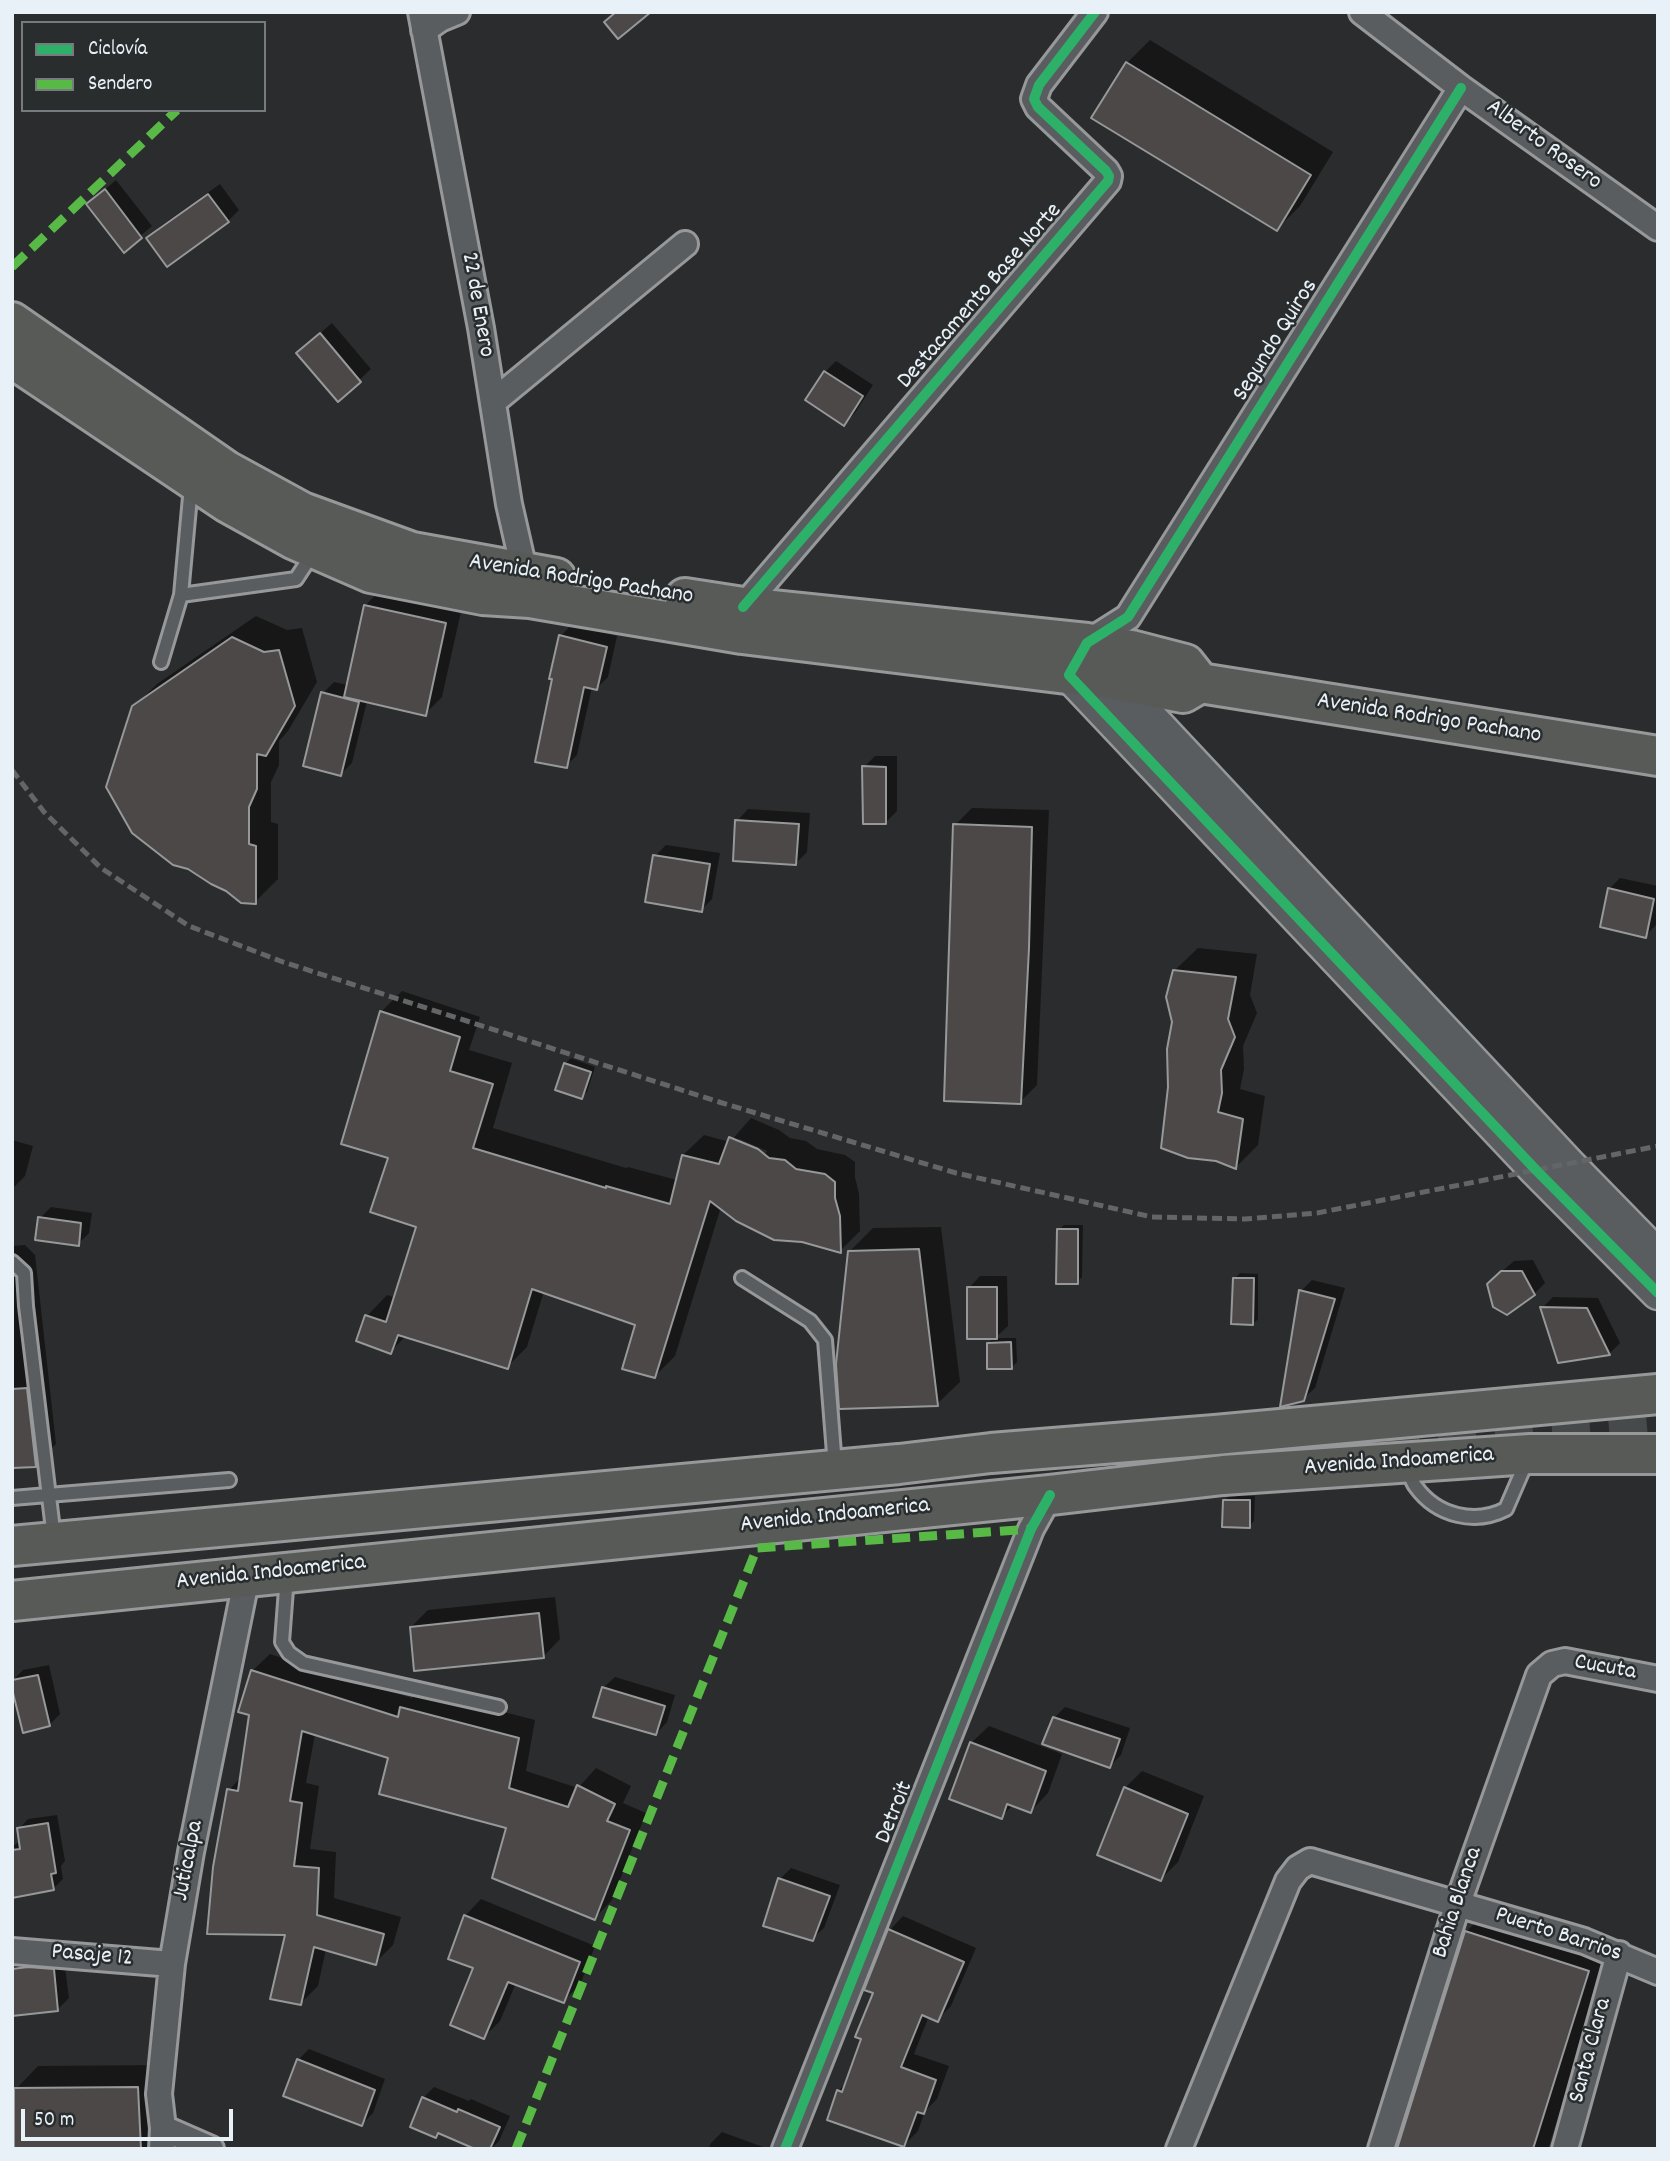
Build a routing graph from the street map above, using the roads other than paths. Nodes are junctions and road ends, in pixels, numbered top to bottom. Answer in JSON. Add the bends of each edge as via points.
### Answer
{"nodes":[{"id":1,"x":457,"y":12,"type":"edge"},
{"id":2,"x":1095,"y":12,"type":"edge"},
{"id":3,"x":1362,"y":12,"type":"edge"},
{"id":4,"x":423,"y":21,"type":"edge"},
{"id":5,"x":1461,"y":88,"type":"junction"},
{"id":6,"x":1658,"y":228,"type":"edge"},
{"id":7,"x":685,"y":244,"type":"dead end"},
{"id":8,"x":12,"y":322,"type":"edge"},
{"id":9,"x":12,"y":358,"type":"edge"},
{"id":10,"x":493,"y":402,"type":"junction"},
{"id":11,"x":192,"y":479,"type":"junction"},
{"id":12,"x":316,"y":549,"type":"junction"},
{"id":13,"x":527,"y":586,"type":"junction"},
{"id":14,"x":181,"y":595,"type":"junction"},
{"id":15,"x":743,"y":607,"type":"junction"},
{"id":16,"x":1125,"y":649,"type":"junction"},
{"id":17,"x":1078,"y":659,"type":"junction"},
{"id":18,"x":161,"y":662,"type":"dead end"},
{"id":19,"x":1658,"y":756,"type":"edge"},
{"id":20,"x":1658,"y":1256,"type":"edge"},
{"id":21,"x":12,"y":1262,"type":"edge"},
{"id":22,"x":742,"y":1278,"type":"dead end"},
{"id":23,"x":1658,"y":1293,"type":"edge"},
{"id":24,"x":1658,"y":1394,"type":"edge"},
{"id":25,"x":1653,"y":1452,"type":"edge"},
{"id":26,"x":1530,"y":1454,"type":"junction"},
{"id":27,"x":1406,"y":1463,"type":"junction"},
{"id":28,"x":835,"y":1470,"type":"junction"},
{"id":29,"x":229,"y":1480,"type":"dead end"},
{"id":30,"x":50,"y":1495,"type":"junction"},
{"id":31,"x":1050,"y":1495,"type":"junction"},
{"id":32,"x":12,"y":1498,"type":"edge"},
{"id":33,"x":55,"y":1543,"type":"junction"},
{"id":34,"x":12,"y":1546,"type":"edge"},
{"id":35,"x":287,"y":1572,"type":"junction"},
{"id":36,"x":247,"y":1577,"type":"junction"},
{"id":37,"x":12,"y":1601,"type":"edge"},
{"id":38,"x":1552,"y":1664,"type":"joint"},
{"id":39,"x":1658,"y":1679,"type":"edge"},
{"id":40,"x":499,"y":1707,"type":"dead end"},
{"id":41,"x":1458,"y":1903,"type":"junction"},
{"id":42,"x":12,"y":1951,"type":"edge"},
{"id":43,"x":1619,"y":1954,"type":"junction"},
{"id":44,"x":172,"y":1964,"type":"junction"},
{"id":45,"x":1658,"y":1972,"type":"edge"},
{"id":46,"x":163,"y":2138,"type":"edge"},
{"id":47,"x":211,"y":2149,"type":"edge"},
{"id":48,"x":785,"y":2149,"type":"edge"},
{"id":49,"x":1179,"y":2149,"type":"edge"},
{"id":50,"x":1381,"y":2149,"type":"edge"},
{"id":51,"x":1565,"y":2149,"type":"edge"}],
"edges":[{"from":1,"to":4,"type":"street"},
{"from":2,"to":15,"type":"street","name":"Destacamento Base Norte","via":[[1038,85],[1034,99],[1106,171],[1108,181]]},
{"from":3,"to":5,"type":"street","name":"Alberto Rosero"},
{"from":4,"to":10,"type":"street","name":"22 de Enero"},
{"from":5,"to":6,"type":"street","name":"Alberto Rosero"},
{"from":5,"to":16,"type":"street","name":"Segundo Quiros"},
{"from":7,"to":10,"type":"street"},
{"from":8,"to":13,"type":"main road","name":"Avenida Rodrigo Pachano","via":[[227,471],[302,512],[412,552]]},
{"from":9,"to":11,"type":"main road","name":"Avenida Rodrigo Pachano"},
{"from":10,"to":13,"type":"street","name":"22 de Enero"},
{"from":11,"to":12,"type":"main road","name":"Avenida Rodrigo Pachano"},
{"from":11,"to":14,"type":"lane"},
{"from":12,"to":13,"type":"main road","name":"Avenida Rodrigo Pachano","via":[[371,573],[483,595]]},
{"from":12,"to":14,"type":"lane","via":[[296,579]]},
{"from":13,"to":15,"type":"main road","name":"Avenida Rodrigo Pachano"},
{"from":13,"to":17,"type":"main road","name":"Avenida Rodrigo Pachano","via":[[742,634]]},
{"from":14,"to":18,"type":"lane"},
{"from":15,"to":17,"type":"main road","name":"Avenida Rodrigo Pachano"},
{"from":16,"to":17,"type":"main road","name":"Avenida Rodrigo Pachano"},
{"from":16,"to":19,"type":"main road","name":"Avenida Rodrigo Pachano","via":[[1185,664],[1200,683]]},
{"from":16,"to":20,"type":"street","via":[[1569,1165]]},
{"from":17,"to":23,"type":"street","via":[[1528,1161]]},
{"from":21,"to":30,"type":"lane","via":[[24,1273]]},
{"from":22,"to":28,"type":"lane","via":[[810,1321],[825,1340]]},
{"from":24,"to":28,"type":"main road","name":"Avenida Indoamerica"},
{"from":25,"to":26,"type":"main road","name":"Avenida Indoamerica"},
{"from":26,"to":27,"type":"main road","name":"Avenida Indoamerica"},
{"from":26,"to":27,"type":"lane","via":[[1506,1509],[1492,1516],[1459,1517],[1428,1502],[1414,1485]]},
{"from":27,"to":31,"type":"main road","name":"Avenida Indoamerica","via":[[1223,1475]]},
{"from":28,"to":33,"type":"main road","name":"Avenida Indoamerica"},
{"from":29,"to":30,"type":"lane"},
{"from":30,"to":32,"type":"lane"},
{"from":30,"to":33,"type":"lane"},
{"from":31,"to":35,"type":"main road","name":"Avenida Indoamerica"},
{"from":31,"to":48,"type":"street","name":"Detroit","via":[[1031,1529]]},
{"from":33,"to":34,"type":"main road","name":"Avenida Indoamerica"},
{"from":35,"to":36,"type":"main road","name":"Avenida Indoamerica"},
{"from":35,"to":40,"type":"lane","via":[[282,1642],[303,1663]]},
{"from":36,"to":37,"type":"main road","name":"Avenida Indoamerica"},
{"from":36,"to":44,"type":"street","name":"Juticalpa"},
{"from":38,"to":39,"type":"street","name":"Cucuta","via":[[1565,1661]]},
{"from":38,"to":41,"type":"street","name":"Bahia Blanca","via":[[1539,1675]]},
{"from":41,"to":43,"type":"street","name":"Puerto Barrios"},
{"from":41,"to":49,"type":"street","name":"Puerto Barrios","via":[[1310,1861],[1298,1868],[1288,1881]]},
{"from":41,"to":50,"type":"street","name":"Bahia Blanca"},
{"from":42,"to":44,"type":"street","name":"Pasaje 12"},
{"from":43,"to":45,"type":"street","name":"Puerto Barrios"},
{"from":43,"to":51,"type":"street","name":"Santa Clara"},
{"from":44,"to":46,"type":"street","name":"Juticalpa","via":[[159,2094]]},
{"from":46,"to":47,"type":"street"}]}
